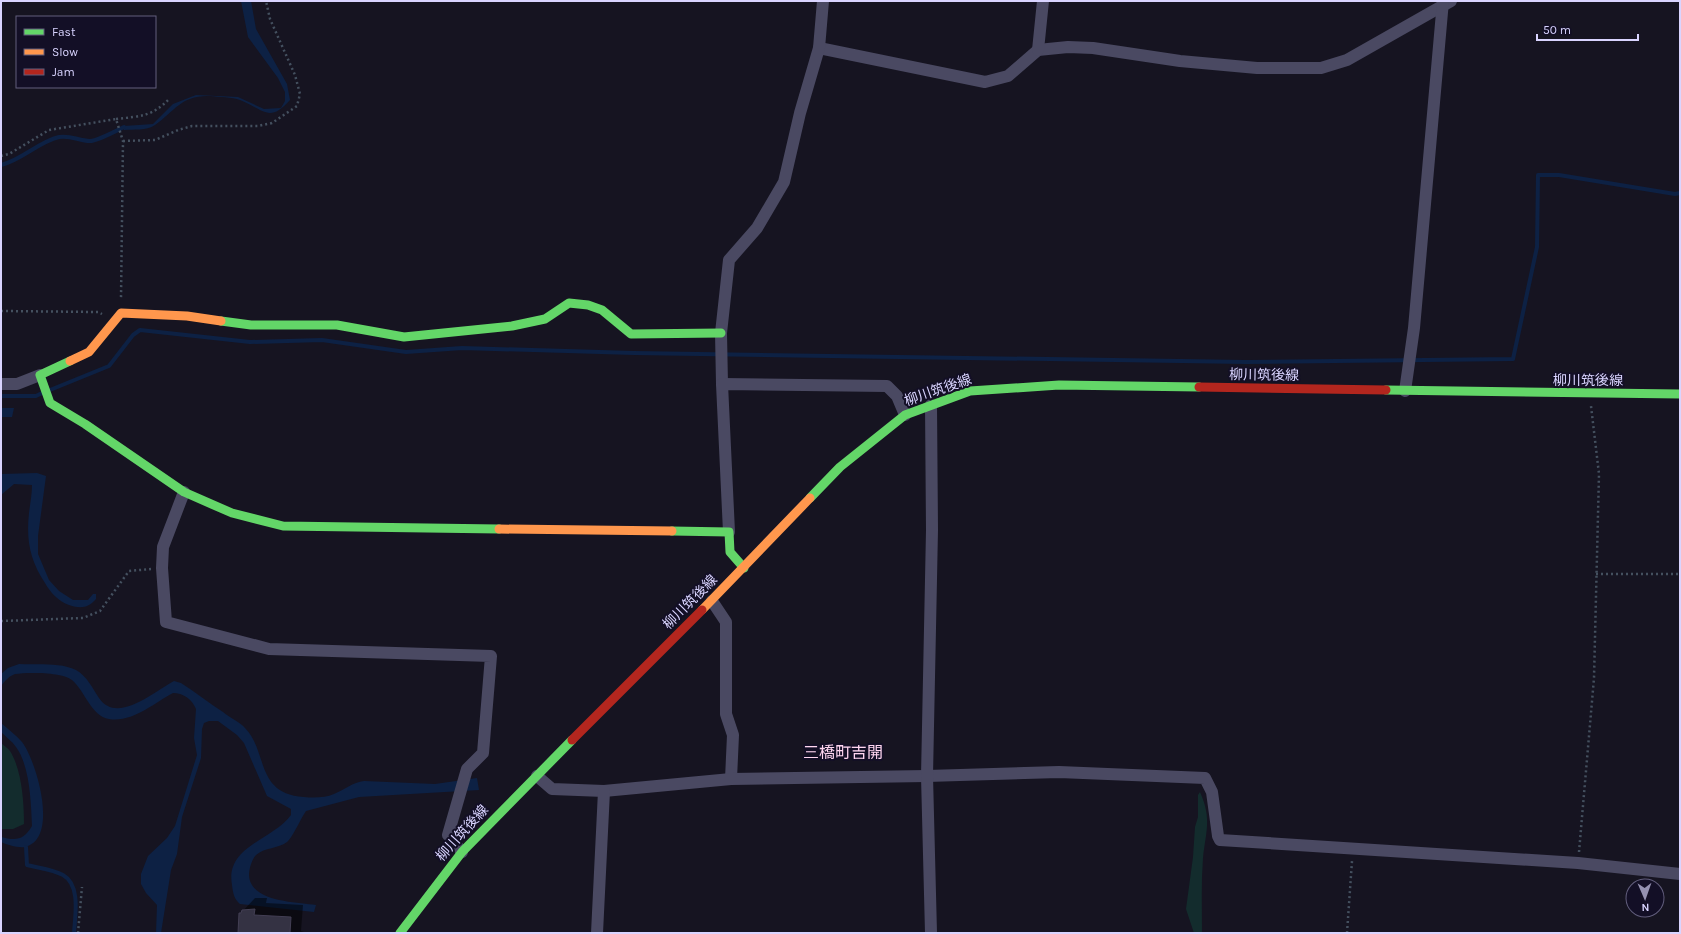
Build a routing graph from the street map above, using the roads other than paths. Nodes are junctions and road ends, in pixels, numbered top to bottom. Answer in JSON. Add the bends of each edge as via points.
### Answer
{"nodes":[{"id":1,"x":823,"y":1,"type":"edge"},
{"id":2,"x":1043,"y":1,"type":"edge"},
{"id":3,"x":1445,"y":3,"type":"edge"},
{"id":4,"x":819,"y":48,"type":"junction"},
{"id":5,"x":1038,"y":50,"type":"junction"},
{"id":6,"x":721,"y":333,"type":"junction"},
{"id":7,"x":40,"y":375,"type":"junction"},
{"id":8,"x":1,"y":384,"type":"edge"},
{"id":9,"x":722,"y":384,"type":"junction"},
{"id":10,"x":1405,"y":391,"type":"junction"},
{"id":11,"x":1680,"y":394,"type":"edge"},
{"id":12,"x":931,"y":405,"type":"junction"},
{"id":13,"x":905,"y":415,"type":"junction"},
{"id":14,"x":184,"y":492,"type":"junction"},
{"id":15,"x":729,"y":532,"type":"junction"},
{"id":16,"x":744,"y":568,"type":"junction"},
{"id":17,"x":712,"y":601,"type":"junction"},
{"id":18,"x":537,"y":776,"type":"junction"},
{"id":19,"x":927,"y":776,"type":"junction"},
{"id":20,"x":731,"y":779,"type":"junction"},
{"id":21,"x":604,"y":791,"type":"junction"},
{"id":22,"x":462,"y":852,"type":"junction"},
{"id":23,"x":1680,"y":874,"type":"edge"},
{"id":24,"x":400,"y":933,"type":"edge"},
{"id":25,"x":597,"y":933,"type":"edge"},
{"id":26,"x":931,"y":933,"type":"edge"}],
"edges":[{"from":1,"to":4,"type":"street"},
{"from":2,"to":5,"type":"street"},
{"from":3,"to":5,"type":"street","via":[[1347,60],[1321,68],[1257,68],[1180,61],[1093,48]]},
{"from":3,"to":10,"type":"street","via":[[1414,328]]},
{"from":4,"to":5,"type":"street","via":[[985,82],[1008,76]]},
{"from":4,"to":6,"type":"street","via":[[784,182],[757,228],[729,260]]},
{"from":6,"to":7,"type":"main road","via":[[631,334],[602,310],[569,303],[545,319],[512,326],[404,337],[337,325],[251,325],[187,316],[118,316],[89,352]]},
{"from":6,"to":9,"type":"street"},
{"from":7,"to":8,"type":"street","via":[[17,384]]},
{"from":7,"to":14,"type":"main road","via":[[50,403]]},
{"from":9,"to":13,"type":"street","via":[[887,386],[898,396]]},
{"from":9,"to":15,"type":"street"},
{"from":10,"to":11,"type":"main road","name":"柳川筑後線"},
{"from":10,"to":12,"type":"main road","name":"柳川筑後線","via":[[1059,385],[970,390]]},
{"from":12,"to":13,"type":"main road","name":"柳川筑後線"},
{"from":12,"to":19,"type":"street","via":[[932,530]]},
{"from":13,"to":16,"type":"main road","name":"柳川筑後線","via":[[840,467]]},
{"from":14,"to":15,"type":"main road","via":[[232,513],[284,526]]},
{"from":14,"to":22,"type":"street","via":[[163,547],[166,622],[269,649],[491,656],[482,753],[467,769],[448,835]]},
{"from":15,"to":16,"type":"main road","via":[[730,552]]},
{"from":16,"to":17,"type":"main road","name":"柳川筑後線"},
{"from":17,"to":18,"type":"main road","name":"柳川筑後線"},
{"from":17,"to":20,"type":"street","via":[[726,622],[726,714],[733,735]]},
{"from":18,"to":21,"type":"street","via":[[552,789]]},
{"from":18,"to":22,"type":"main road","name":"柳川筑後線"},
{"from":19,"to":20,"type":"street"},
{"from":19,"to":23,"type":"street","via":[[1059,772],[1205,778],[1212,792],[1220,840],[1578,863]]},
{"from":19,"to":26,"type":"street"},
{"from":20,"to":21,"type":"street"},
{"from":21,"to":25,"type":"street"},
{"from":22,"to":24,"type":"main road","name":"柳川筑後線"}]}
